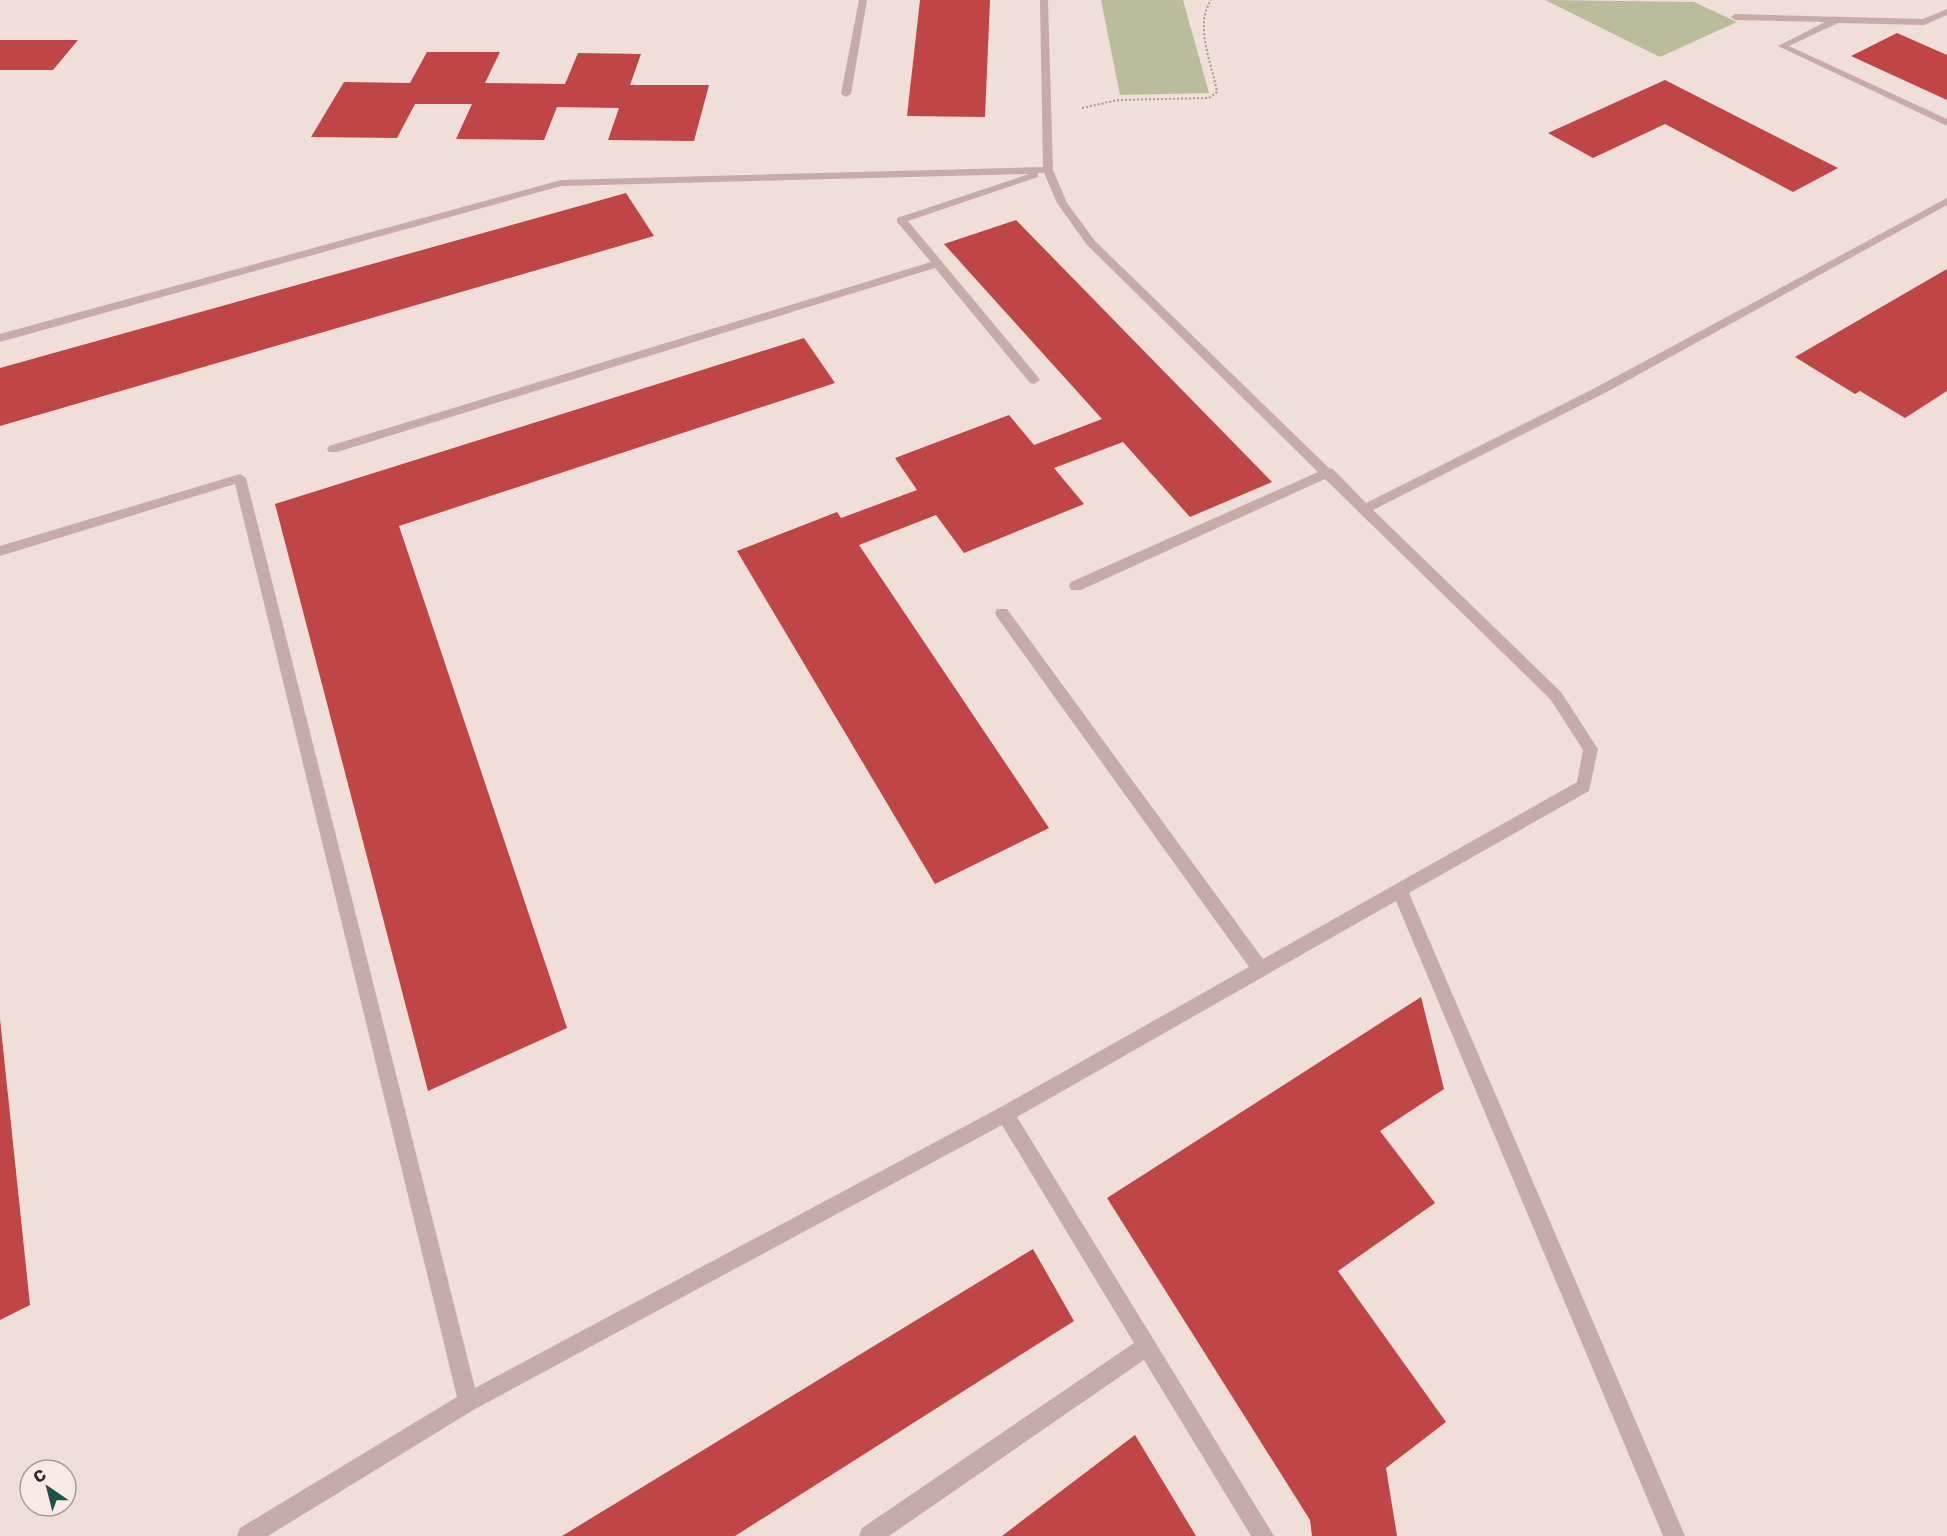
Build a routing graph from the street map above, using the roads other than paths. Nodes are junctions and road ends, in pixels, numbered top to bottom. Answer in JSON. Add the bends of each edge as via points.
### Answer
{"nodes":[{"id":1,"x":863,"y":0,"type":"edge"},
{"id":2,"x":1044,"y":0,"type":"edge"},
{"id":3,"x":1947,"y":12,"type":"edge"},
{"id":4,"x":1735,"y":17,"type":"dead end"},
{"id":5,"x":1837,"y":20,"type":"junction"},
{"id":6,"x":846,"y":94,"type":"dead end"},
{"id":7,"x":1947,"y":123,"type":"edge"},
{"id":8,"x":1048,"y":170,"type":"junction"},
{"id":9,"x":1947,"y":201,"type":"edge"},
{"id":10,"x":938,"y":264,"type":"junction"},
{"id":11,"x":0,"y":338,"type":"edge"},
{"id":12,"x":1034,"y":380,"type":"dead end"},
{"id":13,"x":333,"y":449,"type":"dead end"},
{"id":14,"x":1329,"y":472,"type":"junction"},
{"id":15,"x":1366,"y":508,"type":"junction"},
{"id":16,"x":0,"y":551,"type":"edge"},
{"id":17,"x":1076,"y":586,"type":"dead end"},
{"id":18,"x":1002,"y":613,"type":"dead end"},
{"id":19,"x":1400,"y":890,"type":"junction"},
{"id":20,"x":1261,"y":969,"type":"junction"},
{"id":21,"x":1005,"y":1114,"type":"junction"},
{"id":22,"x":1147,"y":1346,"type":"junction"},
{"id":23,"x":468,"y":1402,"type":"junction"},
{"id":24,"x":248,"y":1536,"type":"edge"},
{"id":25,"x":870,"y":1536,"type":"edge"},
{"id":26,"x":1263,"y":1536,"type":"edge"},
{"id":27,"x":1674,"y":1536,"type":"edge"}],
"edges":[{"from":1,"to":6,"type":"street"},
{"from":2,"to":8,"type":"street"},
{"from":3,"to":5,"type":"street","via":[[1924,22]]},
{"from":4,"to":5,"type":"street"},
{"from":5,"to":7,"type":"street","via":[[1782,46]]},
{"from":8,"to":10,"type":"street","via":[[901,220]]},
{"from":8,"to":11,"type":"street","via":[[561,183]]},
{"from":8,"to":14,"type":"street","via":[[1062,203],[1091,243]]},
{"from":9,"to":15,"type":"street","via":[[1599,391]]},
{"from":10,"to":12,"type":"street"},
{"from":10,"to":13,"type":"street"},
{"from":14,"to":15,"type":"street"},
{"from":14,"to":17,"type":"street"},
{"from":15,"to":19,"type":"street","via":[[1556,696],[1591,749],[1584,786]]},
{"from":16,"to":23,"type":"street","via":[[240,478]]},
{"from":18,"to":20,"type":"street"},
{"from":19,"to":20,"type":"street"},
{"from":19,"to":27,"type":"street"},
{"from":20,"to":21,"type":"street"},
{"from":21,"to":22,"type":"street"},
{"from":21,"to":23,"type":"street"},
{"from":22,"to":25,"type":"street"},
{"from":22,"to":26,"type":"street"},
{"from":23,"to":24,"type":"street"}]}
